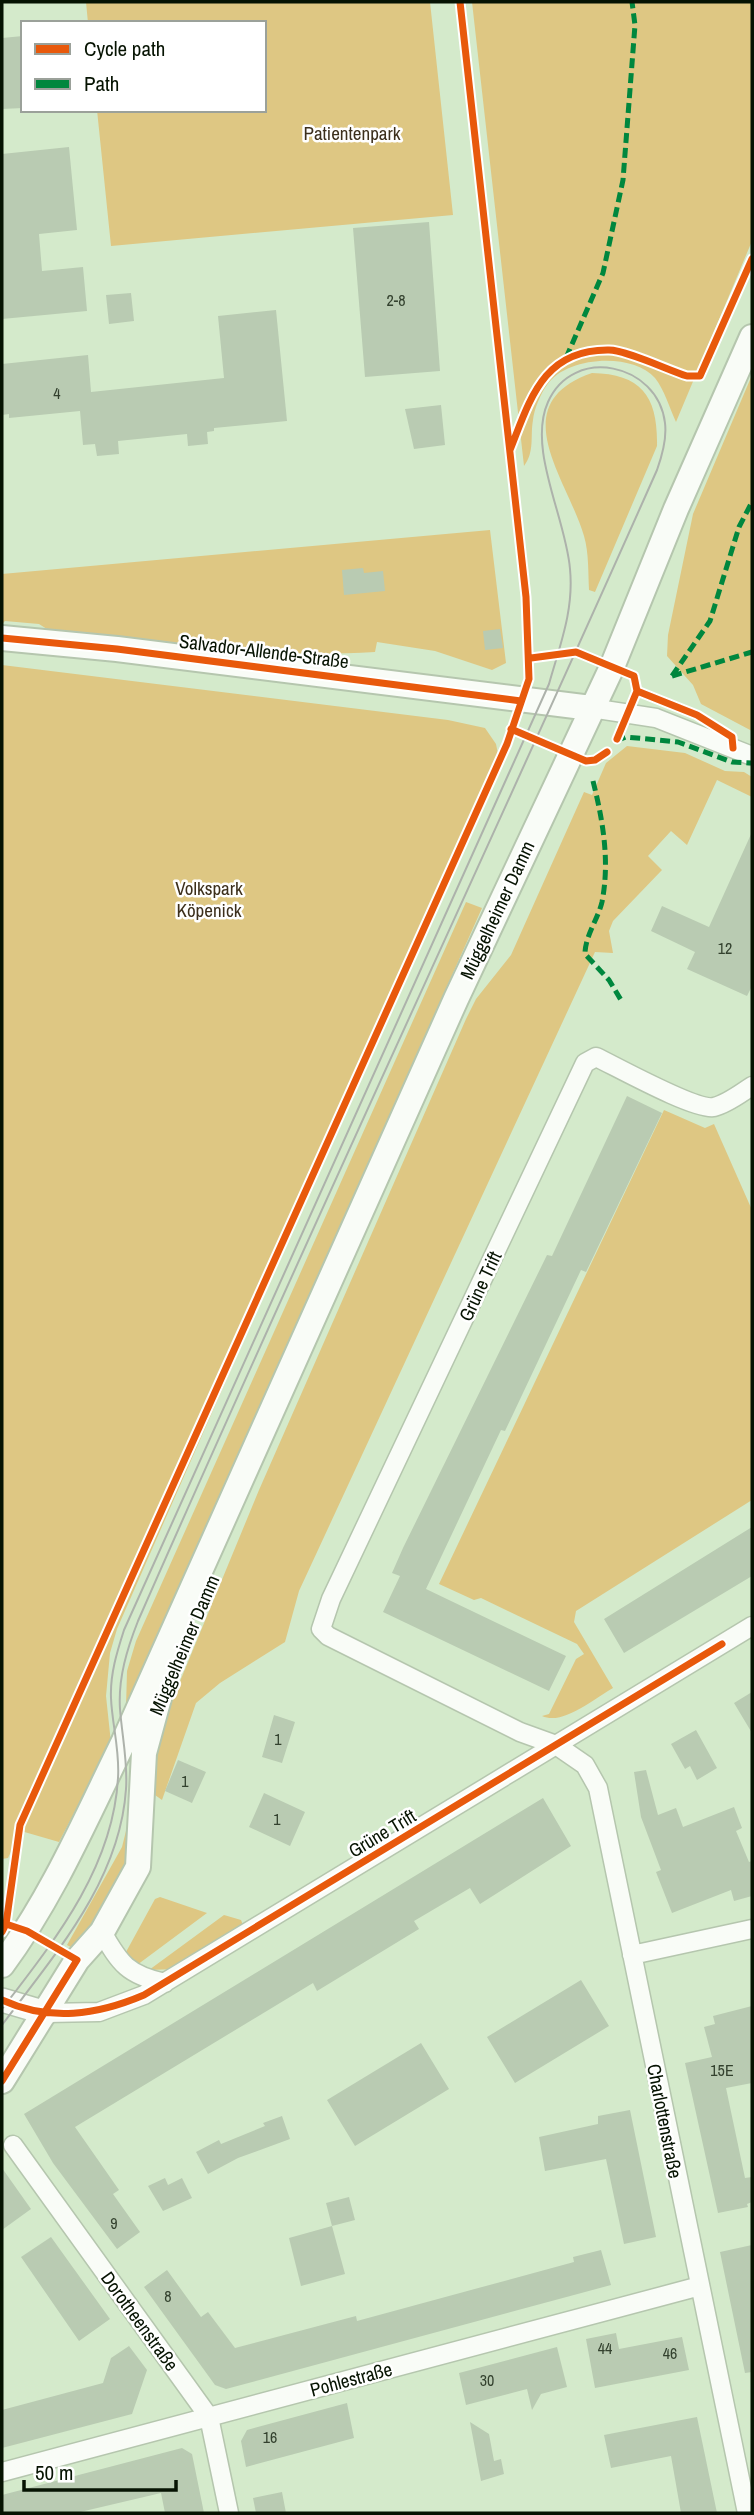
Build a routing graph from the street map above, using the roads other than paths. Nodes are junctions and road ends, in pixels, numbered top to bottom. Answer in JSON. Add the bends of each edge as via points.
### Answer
{"nodes":[{"id":1,"x":752,"y":337,"type":"edge"},
{"id":2,"x":2,"y":638,"type":"edge"},
{"id":3,"x":591,"y":708,"type":"junction"},
{"id":4,"x":752,"y":756,"type":"edge"},
{"id":5,"x":752,"y":1086,"type":"edge"},
{"id":6,"x":239,"y":1482,"type":"junction"},
{"id":7,"x":752,"y":1626,"type":"edge"},
{"id":8,"x":556,"y":1745,"type":"junction"},
{"id":9,"x":752,"y":1929,"type":"edge"},
{"id":10,"x":102,"y":1932,"type":"junction"},
{"id":11,"x":632,"y":1955,"type":"junction"},
{"id":12,"x":2,"y":1965,"type":"edge"},
{"id":13,"x":165,"y":1983,"type":"junction"},
{"id":14,"x":2,"y":2000,"type":"edge"},
{"id":15,"x":46,"y":2013,"type":"junction"},
{"id":16,"x":2,"y":2081,"type":"edge"},
{"id":17,"x":13,"y":2146,"type":"dead end"},
{"id":18,"x":700,"y":2286,"type":"junction"},
{"id":19,"x":209,"y":2417,"type":"junction"},
{"id":20,"x":2,"y":2472,"type":"edge"},
{"id":21,"x":229,"y":2513,"type":"edge"},
{"id":22,"x":747,"y":2513,"type":"edge"}],
"edges":[{"from":1,"to":3,"type":"main road","name":"Müggelheimer Damm"},
{"from":2,"to":3,"type":"main road","name":"Salvador-Allende-Straße"},
{"from":3,"to":4,"type":"street","via":[[656,718]]},
{"from":3,"to":6,"type":"main road","name":"Müggelheimer Damm"},
{"from":5,"to":8,"type":"street","name":"Grüne Trift","via":[[708,1108],[596,1057],[586,1063],[322,1620],[321,1629],[328,1636],[520,1732]]},
{"from":6,"to":10,"type":"main road","name":"Müggelheimer Damm","via":[[234,1530],[149,1725],[138,1867]]},
{"from":6,"to":12,"type":"main road","name":"Müggelheimer Damm","via":[[79,1839],[27,1931]]},
{"from":7,"to":8,"type":"street","name":"Grüne Trift"},
{"from":8,"to":11,"type":"street","name":"Charlottenstraße","via":[[585,1765],[598,1788]]},
{"from":8,"to":13,"type":"street","name":"Grüne Trift"},
{"from":9,"to":11,"type":"street"},
{"from":10,"to":13,"type":"street","via":[[118,1961],[139,1978]]},
{"from":10,"to":15,"type":"main road","name":"Müggelheimer Damm","via":[[77,1960]]},
{"from":11,"to":18,"type":"street","name":"Charlottenstraße"},
{"from":13,"to":15,"type":"street","name":"Grüne Trift","via":[[99,2011]]},
{"from":14,"to":15,"type":"street"},
{"from":15,"to":16,"type":"main road","name":"Müggelheimer Damm"},
{"from":17,"to":19,"type":"street","name":"Dorotheenstraße"},
{"from":18,"to":19,"type":"street","name":"Pohlestraße"},
{"from":18,"to":22,"type":"street","name":"Charlottenstraße"},
{"from":19,"to":20,"type":"street","name":"Pohlestraße"},
{"from":19,"to":21,"type":"street","name":"Dorotheenstraße"}]}
